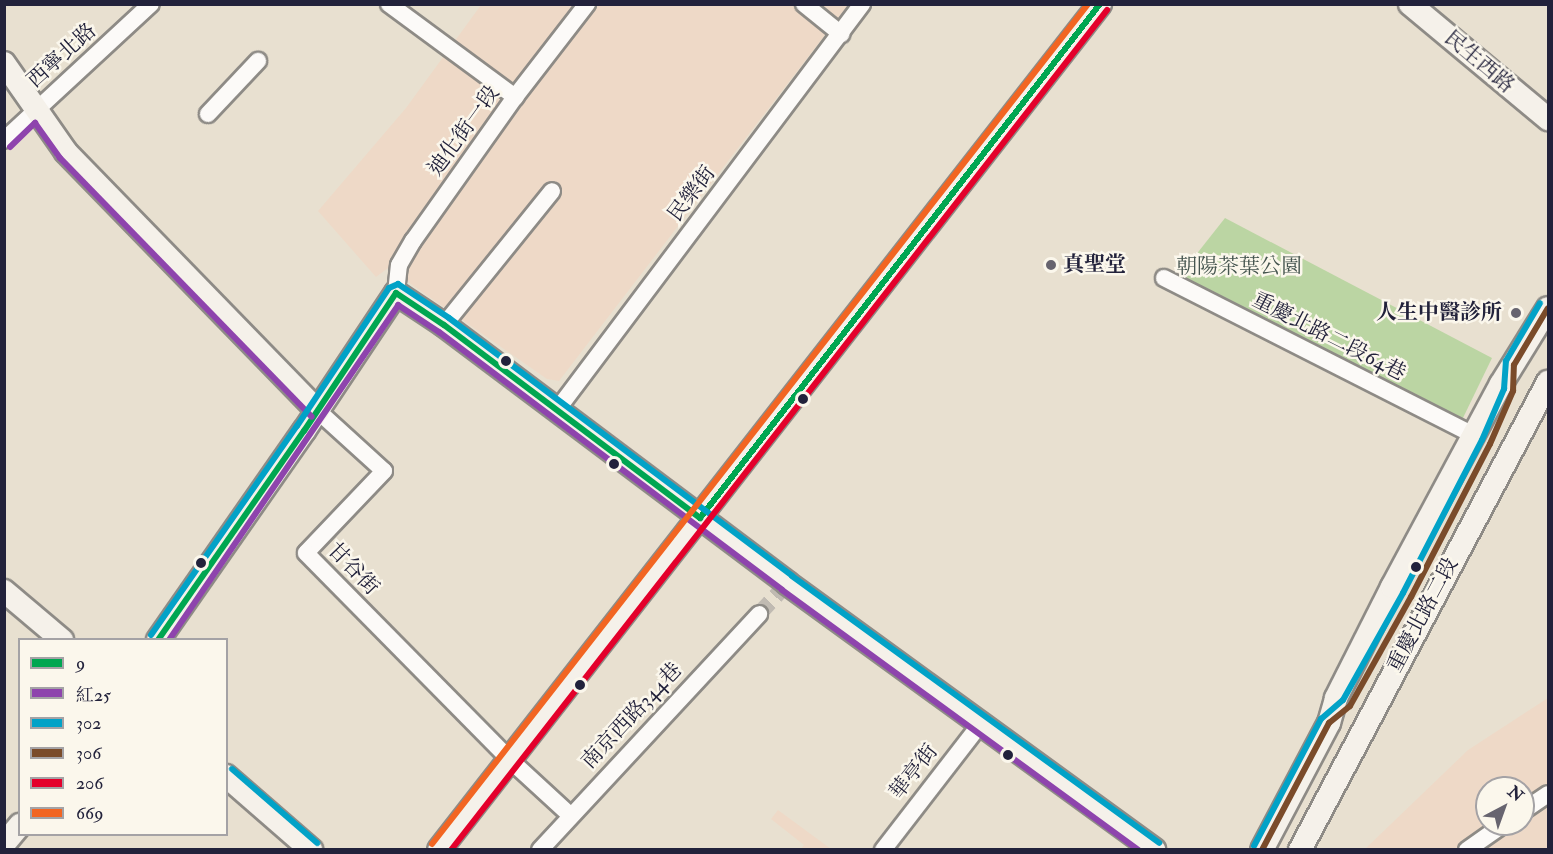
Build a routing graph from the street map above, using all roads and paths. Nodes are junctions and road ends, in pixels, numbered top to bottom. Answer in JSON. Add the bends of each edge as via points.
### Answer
{"nodes":[{"id":1,"x":151,"y":4,"type":"edge"},
{"id":2,"x":389,"y":4,"type":"edge"},
{"id":3,"x":587,"y":4,"type":"edge"},
{"id":4,"x":804,"y":4,"type":"edge"},
{"id":5,"x":862,"y":4,"type":"edge"},
{"id":6,"x":1100,"y":4,"type":"edge"},
{"id":7,"x":1410,"y":4,"type":"edge"},
{"id":8,"x":841,"y":34,"type":"junction"},
{"id":9,"x":258,"y":61,"type":"dead end"},
{"id":10,"x":4,"y":63,"type":"edge"},
{"id":11,"x":515,"y":98,"type":"junction"},
{"id":12,"x":37,"y":109,"type":"junction"},
{"id":13,"x":208,"y":114,"type":"dead end"},
{"id":14,"x":1548,"y":119,"type":"edge"},
{"id":15,"x":4,"y":140,"type":"edge"},
{"id":16,"x":552,"y":191,"type":"dead end"},
{"id":17,"x":1164,"y":278,"type":"dead end"},
{"id":18,"x":396,"y":292,"type":"junction"},
{"id":19,"x":1548,"y":308,"type":"edge"},
{"id":20,"x":444,"y":325,"type":"junction"},
{"id":21,"x":1548,"y":382,"type":"edge"},
{"id":22,"x":557,"y":410,"type":"junction"},
{"id":23,"x":318,"y":411,"type":"junction"},
{"id":24,"x":1474,"y":435,"type":"junction"},
{"id":25,"x":700,"y":518,"type":"junction"},
{"id":26,"x":4,"y":591,"type":"edge"},
{"id":27,"x":759,"y":614,"type":"tunnel mouth"},
{"id":28,"x":61,"y":638,"type":"edge"},
{"id":29,"x":159,"y":638,"type":"edge"},
{"id":30,"x":981,"y":723,"type":"junction"},
{"id":31,"x":509,"y":759,"type":"junction"},
{"id":32,"x":228,"y":778,"type":"edge"},
{"id":33,"x":1548,"y":794,"type":"edge"},
{"id":34,"x":1535,"y":803,"type":"edge"},
{"id":35,"x":570,"y":815,"type":"junction"},
{"id":36,"x":18,"y":827,"type":"edge"},
{"id":37,"x":1486,"y":836,"type":"edge"},
{"id":38,"x":4,"y":844,"type":"edge"},
{"id":39,"x":311,"y":849,"type":"edge"},
{"id":40,"x":439,"y":849,"type":"edge"},
{"id":41,"x":540,"y":849,"type":"edge"},
{"id":42,"x":882,"y":849,"type":"edge"},
{"id":43,"x":1154,"y":849,"type":"edge"},
{"id":44,"x":1262,"y":849,"type":"edge"},
{"id":45,"x":1300,"y":849,"type":"edge"},
{"id":46,"x":1467,"y":849,"type":"edge"}],
"edges":[{"from":1,"to":12,"type":"street","name":"西寧北路"},
{"from":2,"to":11,"type":"street"},
{"from":3,"to":11,"type":"street","name":"迪化街一段"},
{"from":4,"to":8,"type":"street"},
{"from":5,"to":8,"type":"street","name":"民樂街"},
{"from":6,"to":25,"type":"street"},
{"from":7,"to":14,"type":"street","name":"民生西路"},
{"from":8,"to":22,"type":"street","name":"民樂街"},
{"from":9,"to":13,"type":"street"},
{"from":10,"to":12,"type":"street"},
{"from":11,"to":18,"type":"street","name":"迪化街一段","via":[[413,241],[399,266]]},
{"from":12,"to":15,"type":"street","name":"西寧北路"},
{"from":12,"to":23,"type":"street","via":[[66,152]]},
{"from":16,"to":20,"type":"street"},
{"from":17,"to":24,"type":"street","name":"重慶北路二段64巷"},
{"from":18,"to":20,"type":"street"},
{"from":18,"to":23,"type":"street"},
{"from":19,"to":24,"type":"street","name":"重慶北路二段"},
{"from":20,"to":22,"type":"street"},
{"from":21,"to":45,"type":"street","name":"重慶北路二段"},
{"from":22,"to":25,"type":"street"},
{"from":23,"to":29,"type":"street"},
{"from":23,"to":31,"type":"street","name":"甘谷街","via":[[384,471],[306,553]]},
{"from":24,"to":44,"type":"street","name":"重慶北路二段","via":[[1392,587],[1336,698],[1324,732]]},
{"from":25,"to":30,"type":"street","via":[[784,586]]},
{"from":25,"to":31,"type":"street"},
{"from":26,"to":28,"type":"street"},
{"from":27,"to":35,"type":"street","name":"南京西路344巷"},
{"from":30,"to":42,"type":"street","name":"華亭街"},
{"from":30,"to":43,"type":"street"},
{"from":31,"to":35,"type":"street"},
{"from":31,"to":40,"type":"street"},
{"from":32,"to":39,"type":"street"},
{"from":33,"to":34,"type":"street"},
{"from":35,"to":41,"type":"street","name":"南京西路344巷"},
{"from":36,"to":38,"type":"street"},
{"from":37,"to":46,"type":"street"}]}
